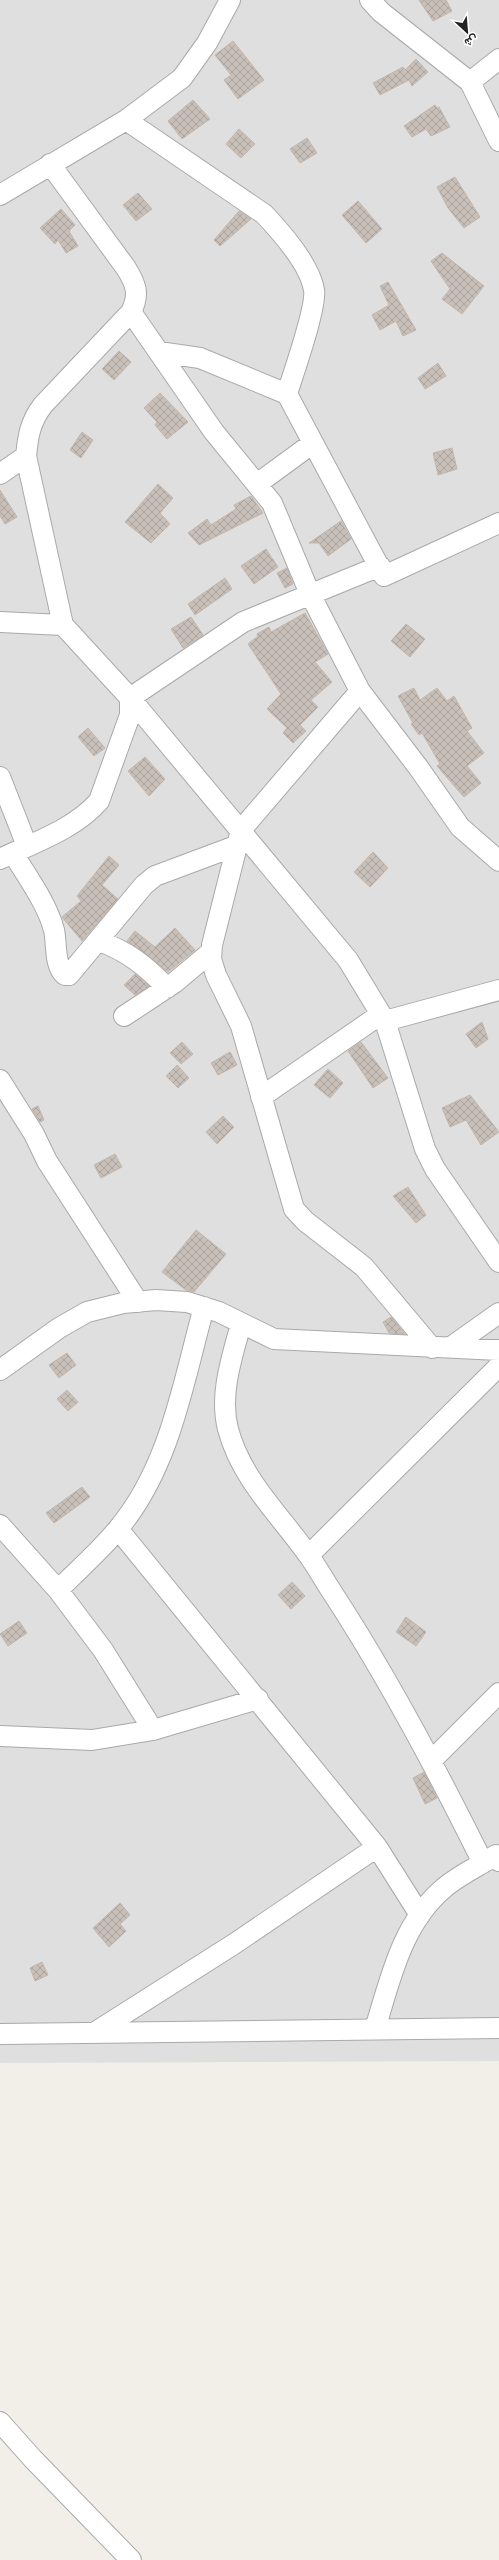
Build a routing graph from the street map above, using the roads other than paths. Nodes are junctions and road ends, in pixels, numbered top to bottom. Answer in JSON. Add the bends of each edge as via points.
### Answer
{"nodes":[{"id":1,"x":230,"y":0,"type":"edge"},
{"id":2,"x":370,"y":0,"type":"edge"},
{"id":3,"x":499,"y":59,"type":"edge"},
{"id":4,"x":470,"y":82,"type":"junction"},
{"id":5,"x":126,"y":120,"type":"junction"},
{"id":6,"x":499,"y":141,"type":"edge"},
{"id":7,"x":50,"y":164,"type":"junction"},
{"id":8,"x":0,"y":195,"type":"edge"},
{"id":9,"x":131,"y":312,"type":"junction"},
{"id":10,"x":159,"y":352,"type":"junction"},
{"id":11,"x":287,"y":394,"type":"junction"},
{"id":12,"x":313,"y":443,"type":"junction"},
{"id":13,"x":26,"y":456,"type":"junction"},
{"id":14,"x":0,"y":474,"type":"edge"},
{"id":15,"x":257,"y":484,"type":"junction"},
{"id":16,"x":499,"y":523,"type":"edge"},
{"id":17,"x":380,"y":566,"type":"junction"},
{"id":18,"x":310,"y":594,"type":"junction"},
{"id":19,"x":0,"y":622,"type":"edge"},
{"id":20,"x":63,"y":625,"type":"junction"},
{"id":21,"x":360,"y":691,"type":"junction"},
{"id":22,"x":130,"y":698,"type":"junction"},
{"id":23,"x":0,"y":776,"type":"edge"},
{"id":24,"x":240,"y":838,"type":"junction"},
{"id":25,"x":13,"y":853,"type":"edge"},
{"id":26,"x":499,"y":861,"type":"edge"},
{"id":27,"x":99,"y":941,"type":"junction"},
{"id":28,"x":211,"y":952,"type":"junction"},
{"id":29,"x":167,"y":988,"type":"junction"},
{"id":30,"x":499,"y":990,"type":"edge"},
{"id":31,"x":124,"y":1016,"type":"dead end"},
{"id":32,"x":385,"y":1021,"type":"junction"},
{"id":33,"x":0,"y":1080,"type":"edge"},
{"id":34,"x":261,"y":1097,"type":"junction"},
{"id":35,"x":499,"y":1262,"type":"edge"},
{"id":36,"x":138,"y":1302,"type":"junction"},
{"id":37,"x":204,"y":1307,"type":"junction"},
{"id":38,"x":499,"y":1313,"type":"edge"},
{"id":39,"x":241,"y":1324,"type":"junction"},
{"id":40,"x":442,"y":1347,"type":"junction"},
{"id":41,"x":499,"y":1350,"type":"edge"},
{"id":42,"x":499,"y":1366,"type":"edge"},
{"id":43,"x":2,"y":1370,"type":"edge"},
{"id":44,"x":0,"y":1525,"type":"edge"},
{"id":45,"x":118,"y":1529,"type":"junction"},
{"id":46,"x":309,"y":1555,"type":"junction"},
{"id":47,"x":58,"y":1590,"type":"junction"},
{"id":48,"x":499,"y":1693,"type":"edge"},
{"id":49,"x":258,"y":1699,"type":"junction"},
{"id":50,"x":153,"y":1730,"type":"junction"},
{"id":51,"x":0,"y":1736,"type":"edge"},
{"id":52,"x":432,"y":1760,"type":"junction"},
{"id":53,"x":377,"y":1847,"type":"junction"},
{"id":54,"x":491,"y":1862,"type":"edge"},
{"id":55,"x":420,"y":1915,"type":"junction"},
{"id":56,"x":499,"y":2028,"type":"edge"},
{"id":57,"x":375,"y":2029,"type":"junction"},
{"id":58,"x":94,"y":2032,"type":"junction"},
{"id":59,"x":0,"y":2034,"type":"edge"},
{"id":60,"x":0,"y":2422,"type":"edge"},
{"id":61,"x":131,"y":2560,"type":"edge"}],
"edges":[{"from":1,"to":5,"type":"street","via":[[207,43],[182,78]]},
{"from":2,"to":4,"type":"street","via":[[381,12]]},
{"from":3,"to":4,"type":"street"},
{"from":4,"to":6,"type":"street"},
{"from":5,"to":7,"type":"street"},
{"from":5,"to":11,"type":"street","via":[[264,214],[280,231],[311,278],[315,292],[312,310]]},
{"from":7,"to":8,"type":"street"},
{"from":7,"to":9,"type":"street","via":[[136,284],[137,300]]},
{"from":9,"to":10,"type":"street"},
{"from":9,"to":13,"type":"street","via":[[33,418]]},
{"from":10,"to":11,"type":"street","via":[[200,358]]},
{"from":10,"to":15,"type":"street","via":[[214,432]]},
{"from":11,"to":12,"type":"street"},
{"from":12,"to":15,"type":"street"},
{"from":12,"to":17,"type":"street"},
{"from":13,"to":14,"type":"street"},
{"from":13,"to":20,"type":"street"},
{"from":15,"to":18,"type":"street","via":[[272,503]]},
{"from":16,"to":17,"type":"street","via":[[386,576]]},
{"from":17,"to":18,"type":"street"},
{"from":18,"to":21,"type":"street"},
{"from":18,"to":22,"type":"street","via":[[244,622]]},
{"from":19,"to":20,"type":"street"},
{"from":20,"to":22,"type":"street"},
{"from":21,"to":24,"type":"street"},
{"from":21,"to":26,"type":"street","via":[[418,767],[460,828]]},
{"from":22,"to":24,"type":"street"},
{"from":22,"to":25,"type":"street","via":[[130,716],[99,801],[67,826]]},
{"from":23,"to":25,"type":"street"},
{"from":24,"to":27,"type":"street","via":[[155,876],[144,885]]},
{"from":24,"to":28,"type":"street"},
{"from":24,"to":32,"type":"street","via":[[348,960]]},
{"from":25,"to":27,"type":"street","via":[[50,919],[62,972],[69,975]]},
{"from":27,"to":29,"type":"street","via":[[130,954]]},
{"from":28,"to":29,"type":"street"},
{"from":28,"to":34,"type":"street","via":[[216,975],[241,1026]]},
{"from":29,"to":31,"type":"street"},
{"from":30,"to":32,"type":"street"},
{"from":32,"to":34,"type":"street","via":[[371,1021]]},
{"from":32,"to":35,"type":"street","via":[[425,1149],[435,1169]]},
{"from":33,"to":36,"type":"street","via":[[34,1134],[47,1161]]},
{"from":34,"to":40,"type":"street","via":[[294,1209],[305,1221],[364,1267]]},
{"from":36,"to":37,"type":"street","via":[[187,1302]]},
{"from":36,"to":43,"type":"street","via":[[86,1312],[59,1328]]},
{"from":37,"to":39,"type":"street"},
{"from":37,"to":45,"type":"street","via":[[168,1441],[157,1465]]},
{"from":38,"to":40,"type":"street"},
{"from":39,"to":40,"type":"street","via":[[274,1338]]},
{"from":39,"to":46,"type":"street","via":[[229,1366],[225,1400],[228,1429],[239,1459],[256,1487]]},
{"from":40,"to":41,"type":"street"},
{"from":42,"to":46,"type":"street"},
{"from":44,"to":47,"type":"street"},
{"from":45,"to":47,"type":"street"},
{"from":45,"to":49,"type":"street"},
{"from":46,"to":52,"type":"street","via":[[365,1642]]},
{"from":47,"to":50,"type":"street","via":[[103,1650]]},
{"from":48,"to":52,"type":"street"},
{"from":49,"to":50,"type":"street"},
{"from":49,"to":53,"type":"street"},
{"from":50,"to":51,"type":"street","via":[[92,1740]]},
{"from":52,"to":54,"type":"street"},
{"from":53,"to":55,"type":"street"},
{"from":53,"to":58,"type":"street","via":[[234,1944]]},
{"from":54,"to":55,"type":"street","via":[[443,1888]]},
{"from":55,"to":57,"type":"street","via":[[398,1952]]},
{"from":56,"to":57,"type":"street"},
{"from":57,"to":58,"type":"street"},
{"from":58,"to":59,"type":"street"},
{"from":60,"to":61,"type":"street"}]}
